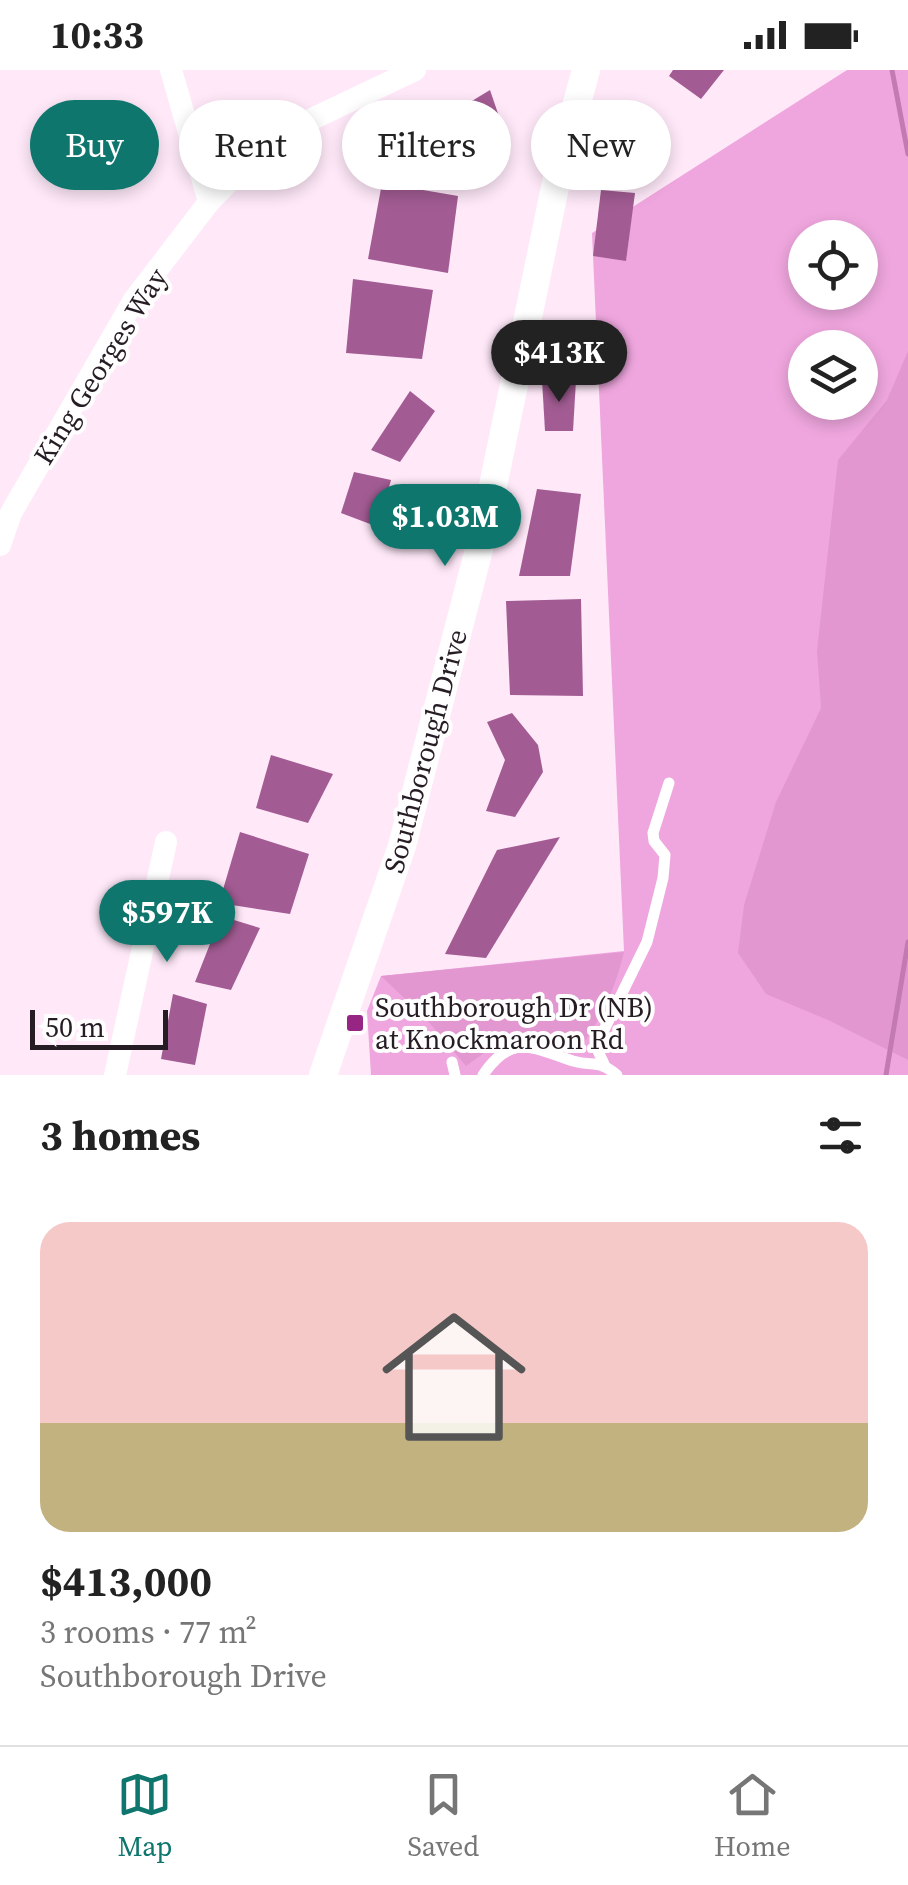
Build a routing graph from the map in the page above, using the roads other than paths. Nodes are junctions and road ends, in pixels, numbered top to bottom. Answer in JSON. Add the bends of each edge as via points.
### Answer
{"nodes":[{"id":1,"x":171,"y":70,"type":"edge"},
{"id":2,"x":415,"y":70,"type":"edge"},
{"id":3,"x":586,"y":70,"type":"edge"},
{"id":4,"x":209,"y":202,"type":"junction"},
{"id":5,"x":0,"y":546,"type":"edge"},
{"id":6,"x":670,"y":783,"type":"dead end"},
{"id":7,"x":166,"y":842,"type":"dead end"},
{"id":8,"x":604,"y":1064,"type":"junction"},
{"id":9,"x":114,"y":1075,"type":"edge"},
{"id":10,"x":323,"y":1075,"type":"edge"},
{"id":11,"x":483,"y":1075,"type":"edge"},
{"id":12,"x":617,"y":1075,"type":"edge"}],
"edges":[{"from":1,"to":4,"type":"street"},
{"from":2,"to":4,"type":"street","name":"King Georges Way","via":[[272,138]]},
{"from":3,"to":10,"type":"street","name":"Southborough Drive","via":[[558,173],[484,534],[402,846]]},
{"from":4,"to":5,"type":"street","name":"King Georges Way","via":[[134,300],[11,513]]},
{"from":6,"to":8,"type":"lane","via":[[652,833],[665,855],[655,915],[602,1034],[598,1051]]},
{"from":7,"to":9,"type":"street"},
{"from":8,"to":11,"type":"lane","via":[[520,1046],[496,1057]]},
{"from":8,"to":12,"type":"lane"}]}
